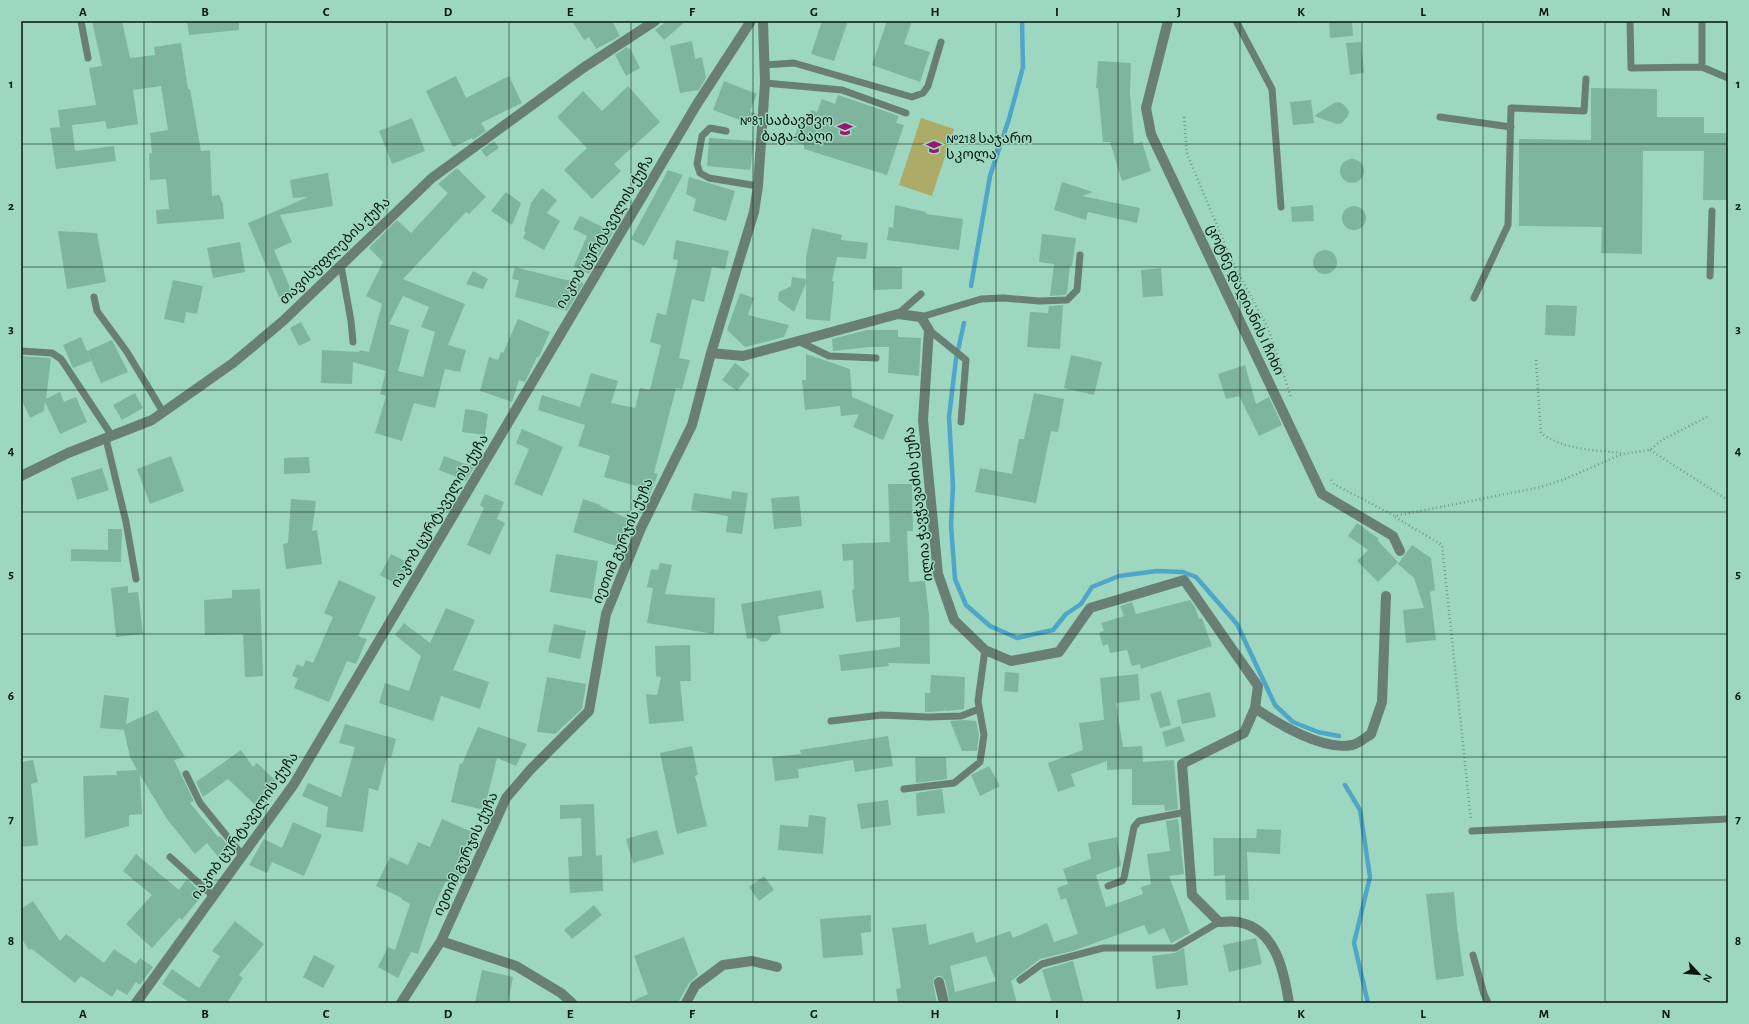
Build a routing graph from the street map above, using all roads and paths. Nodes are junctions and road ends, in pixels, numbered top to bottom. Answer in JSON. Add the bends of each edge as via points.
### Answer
{"nodes":[{"id":1,"x":81,"y":21,"type":"edge"},
{"id":2,"x":655,"y":21,"type":"edge"},
{"id":3,"x":752,"y":21,"type":"edge"},
{"id":4,"x":763,"y":21,"type":"edge"},
{"id":5,"x":1168,"y":21,"type":"edge"},
{"id":6,"x":1236,"y":21,"type":"edge"},
{"id":7,"x":1630,"y":21,"type":"edge"},
{"id":8,"x":1702,"y":21,"type":"edge"},
{"id":9,"x":941,"y":42,"type":"dead end"},
{"id":10,"x":88,"y":58,"type":"dead end"},
{"id":11,"x":764,"y":65,"type":"junction"},
{"id":12,"x":1702,"y":67,"type":"junction"},
{"id":13,"x":1728,"y":78,"type":"edge"},
{"id":14,"x":1586,"y":79,"type":"dead end"},
{"id":15,"x":765,"y":83,"type":"junction"},
{"id":16,"x":906,"y":113,"type":"dead end"},
{"id":17,"x":1184,"y":117,"type":"dead end"},
{"id":18,"x":1440,"y":117,"type":"dead end"},
{"id":19,"x":1511,"y":127,"type":"junction"},
{"id":20,"x":726,"y":131,"type":"dead end"},
{"id":21,"x":758,"y":186,"type":"junction"},
{"id":22,"x":1281,"y":207,"type":"dead end"},
{"id":23,"x":1712,"y":211,"type":"dead end"},
{"id":24,"x":1080,"y":255,"type":"dead end"},
{"id":25,"x":341,"y":265,"type":"junction"},
{"id":26,"x":1710,"y":276,"type":"dead end"},
{"id":27,"x":921,"y":294,"type":"dead end"},
{"id":28,"x":94,"y":297,"type":"dead end"},
{"id":29,"x":1474,"y":298,"type":"dead end"},
{"id":30,"x":898,"y":314,"type":"junction"},
{"id":31,"x":921,"y":317,"type":"junction"},
{"id":32,"x":929,"y":330,"type":"junction"},
{"id":33,"x":798,"y":341,"type":"junction"},
{"id":34,"x":353,"y":342,"type":"dead end"},
{"id":35,"x":21,"y":351,"type":"edge"},
{"id":36,"x":711,"y":353,"type":"junction"},
{"id":37,"x":876,"y":358,"type":"dead end"},
{"id":38,"x":1536,"y":360,"type":"dead end"},
{"id":39,"x":1292,"y":400,"type":"dead end"},
{"id":40,"x":163,"y":412,"type":"junction"},
{"id":41,"x":1707,"y":417,"type":"dead end"},
{"id":42,"x":961,"y":422,"type":"dead end"},
{"id":43,"x":109,"y":437,"type":"junction"},
{"id":44,"x":1650,"y":450,"type":"junction"},
{"id":45,"x":1622,"y":454,"type":"junction"},
{"id":46,"x":21,"y":476,"type":"edge"},
{"id":47,"x":1330,"y":478,"type":"dead end"},
{"id":48,"x":1728,"y":500,"type":"edge"},
{"id":49,"x":1395,"y":516,"type":"junction"},
{"id":50,"x":1400,"y":550,"type":"dead end"},
{"id":51,"x":136,"y":578,"type":"dead end"},
{"id":52,"x":1386,"y":596,"type":"dead end"},
{"id":53,"x":985,"y":650,"type":"junction"},
{"id":54,"x":980,"y":708,"type":"junction"},
{"id":55,"x":1255,"y":708,"type":"junction"},
{"id":56,"x":831,"y":720,"type":"dead end"},
{"id":57,"x":186,"y":774,"type":"dead end"},
{"id":58,"x":904,"y":788,"type":"dead end"},
{"id":59,"x":1186,"y":812,"type":"junction"},
{"id":60,"x":1728,"y":819,"type":"edge"},
{"id":61,"x":1472,"y":831,"type":"joint"},
{"id":62,"x":243,"y":856,"type":"junction"},
{"id":63,"x":170,"y":857,"type":"dead end"},
{"id":64,"x":1108,"y":886,"type":"dead end"},
{"id":65,"x":213,"y":896,"type":"junction"},
{"id":66,"x":1219,"y":922,"type":"junction"},
{"id":67,"x":440,"y":941,"type":"junction"},
{"id":68,"x":1473,"y":955,"type":"dead end"},
{"id":69,"x":777,"y":968,"type":"dead end"},
{"id":70,"x":1020,"y":980,"type":"dead end"},
{"id":71,"x":939,"y":982,"type":"dead end"},
{"id":72,"x":136,"y":1003,"type":"edge"},
{"id":73,"x":401,"y":1003,"type":"edge"},
{"id":74,"x":572,"y":1003,"type":"edge"},
{"id":75,"x":686,"y":1003,"type":"edge"},
{"id":76,"x":944,"y":1003,"type":"edge"},
{"id":77,"x":1289,"y":1003,"type":"edge"},
{"id":78,"x":1488,"y":1003,"type":"edge"}],
"edges":[{"from":1,"to":10,"type":"lane"},
{"from":2,"to":25,"type":"street","name":"თავისუფლების ქუჩა","via":[[583,68],[432,178]]},
{"from":3,"to":62,"type":"street","name":"იაკობ ცურტაველის ქუჩა","via":[[697,104],[294,784]]},
{"from":4,"to":11,"type":"street","name":"იეთიმ გურჯის ქუჩა"},
{"from":5,"to":50,"type":"street","name":"ცოტნე დადიანის I ჩიხი","via":[[1146,108],[1151,134],[1322,494],[1393,536]]},
{"from":6,"to":22,"type":"lane","via":[[1272,89]]},
{"from":7,"to":12,"type":"lane","via":[[1631,68]]},
{"from":8,"to":12,"type":"lane"},
{"from":9,"to":11,"type":"lane","via":[[928,86],[923,93],[912,97],[794,63]]},
{"from":11,"to":15,"type":"street","name":"იეთიმ გურჯის ქუჩა"},
{"from":12,"to":13,"type":"lane"},
{"from":14,"to":19,"type":"lane","via":[[1584,111],[1511,108]]},
{"from":15,"to":16,"type":"lane","via":[[842,90]]},
{"from":15,"to":21,"type":"street","name":"იეთიმ გურჯის ქუჩა"},
{"from":17,"to":39,"type":"path","via":[[1187,154],[1233,263],[1268,328]]},
{"from":18,"to":19,"type":"lane"},
{"from":19,"to":29,"type":"lane","via":[[1508,225]]},
{"from":20,"to":21,"type":"lane","via":[[710,128],[702,136],[697,164],[700,173],[709,178]]},
{"from":21,"to":36,"type":"street","name":"იეთიმ გურჯის ქუჩა","via":[[754,212]]},
{"from":23,"to":26,"type":"lane"},
{"from":24,"to":31,"type":"lane","via":[[1077,290],[1067,300],[981,299]]},
{"from":25,"to":34,"type":"lane"},
{"from":25,"to":40,"type":"street","name":"თავისუფლების ქუჩა","via":[[233,363]]},
{"from":27,"to":30,"type":"lane"},
{"from":28,"to":40,"type":"lane","via":[[97,311],[127,352]]},
{"from":30,"to":31,"type":"street"},
{"from":30,"to":33,"type":"street"},
{"from":31,"to":32,"type":"street"},
{"from":32,"to":42,"type":"lane","via":[[966,360]]},
{"from":32,"to":53,"type":"street","name":"ილია ჭავჭავაძის ქუჩა","via":[[923,420],[938,574],[954,620]]},
{"from":33,"to":36,"type":"street","via":[[743,356]]},
{"from":33,"to":37,"type":"lane","via":[[829,356]]},
{"from":35,"to":43,"type":"lane","via":[[52,353],[61,359]]},
{"from":36,"to":67,"type":"street","name":"იეთიმ გურჯის ქუჩა","via":[[692,424],[641,528],[606,614],[589,711],[506,798]]},
{"from":38,"to":45,"type":"path","via":[[1541,433],[1552,441],[1569,446]]},
{"from":40,"to":43,"type":"street","name":"თავისუფლების ქუჩა","via":[[152,420]]},
{"from":41,"to":44,"type":"path","via":[[1662,440]]},
{"from":43,"to":46,"type":"street","name":"თავისუფლების ქუჩა"},
{"from":43,"to":51,"type":"lane"},
{"from":44,"to":45,"type":"path"},
{"from":44,"to":48,"type":"path"},
{"from":45,"to":49,"type":"path","via":[[1541,487]]},
{"from":47,"to":49,"type":"path","via":[[1334,484]]},
{"from":49,"to":61,"type":"path","via":[[1442,545]]},
{"from":52,"to":55,"type":"street","via":[[1382,702],[1371,734],[1352,745],[1328,744],[1278,724]]},
{"from":53,"to":54,"type":"lane","via":[[978,700]]},
{"from":53,"to":55,"type":"street","name":"ილია ჭავჭავაძის ქუჩა","via":[[1011,661],[1059,652],[1090,608],[1184,580],[1258,686]]},
{"from":54,"to":56,"type":"lane","via":[[962,716],[882,715]]},
{"from":54,"to":58,"type":"lane","via":[[984,735],[980,762],[954,783]]},
{"from":55,"to":59,"type":"street","name":"ილია ჭავჭავაძის ქუჩა","via":[[1244,733],[1182,764]]},
{"from":57,"to":62,"type":"lane","via":[[200,803]]},
{"from":59,"to":64,"type":"lane","via":[[1139,821],[1134,827],[1124,878]]},
{"from":59,"to":66,"type":"street","name":"ილია ჭავჭავაძის ქუჩა","via":[[1192,895]]},
{"from":60,"to":61,"type":"lane"},
{"from":62,"to":65,"type":"street","name":"იაკობ ცურტაველის ქუჩა"},
{"from":63,"to":65,"type":"lane"},
{"from":65,"to":72,"type":"street","name":"იაკობ ცურტაველის ქუჩა"},
{"from":66,"to":70,"type":"lane","via":[[1175,948],[1103,948],[1042,964]]},
{"from":66,"to":77,"type":"street","via":[[1238,922],[1255,928],[1274,947]]},
{"from":67,"to":73,"type":"street","name":"იეთიმ გურჯის ქუჩა"},
{"from":67,"to":74,"type":"street","via":[[516,966],[561,993]]},
{"from":68,"to":78,"type":"lane"},
{"from":69,"to":75,"type":"street","via":[[752,961],[723,965],[696,986]]},
{"from":71,"to":76,"type":"street"}]}
